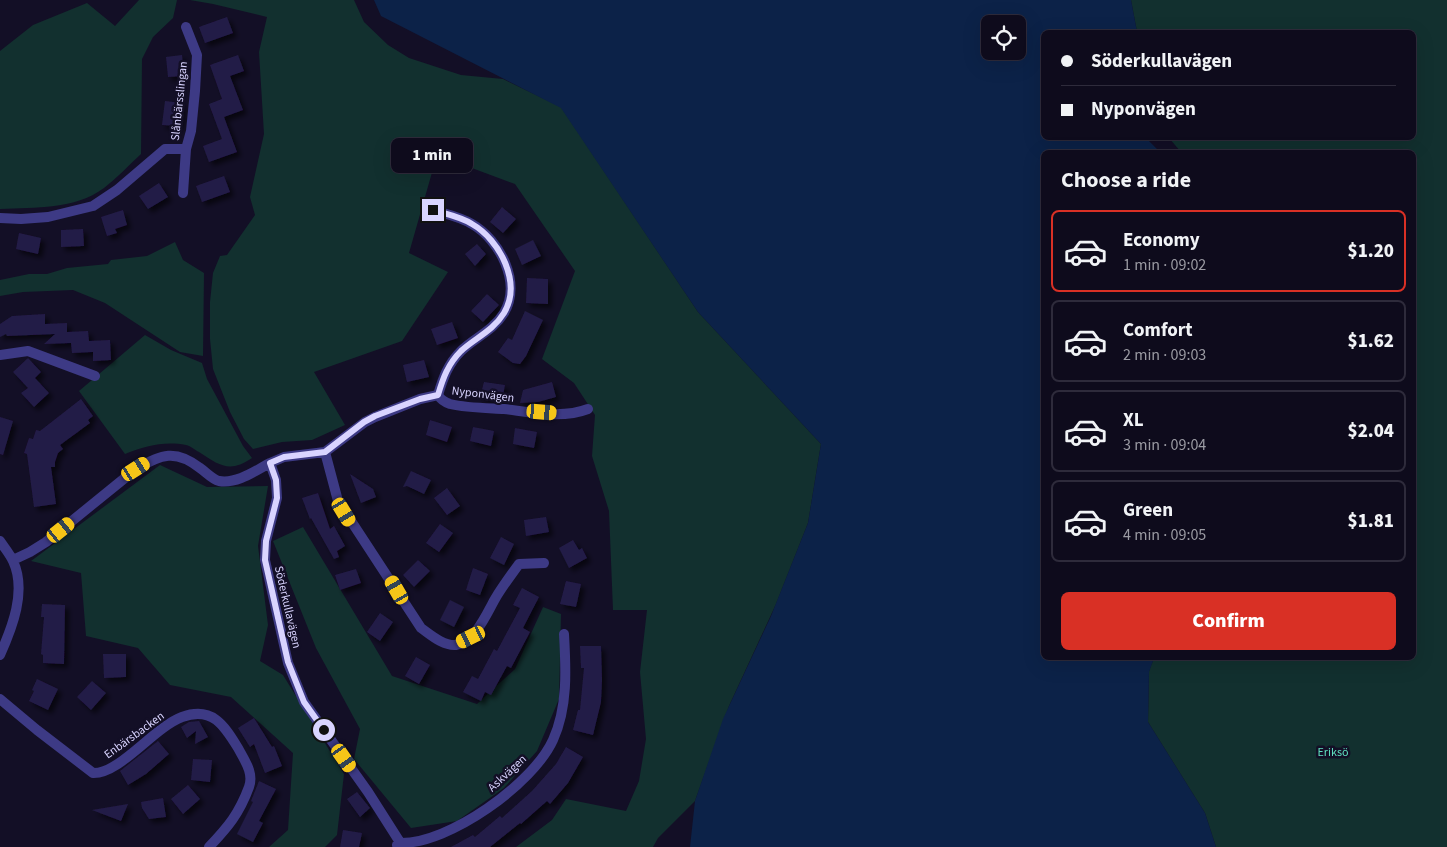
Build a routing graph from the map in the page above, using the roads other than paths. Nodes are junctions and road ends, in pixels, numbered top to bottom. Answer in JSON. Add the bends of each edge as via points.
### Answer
{"nodes":[{"id":1,"x":186,"y":27,"type":"dead end"},
{"id":2,"x":186,"y":149,"type":"junction"},
{"id":3,"x":184,"y":193,"type":"dead end"},
{"id":4,"x":433,"y":210,"type":"dead end"},
{"id":5,"x":0,"y":218,"type":"edge"},
{"id":6,"x":0,"y":355,"type":"edge"},
{"id":7,"x":95,"y":376,"type":"dead end"},
{"id":8,"x":438,"y":395,"type":"junction"},
{"id":9,"x":588,"y":409,"type":"dead end"},
{"id":10,"x":325,"y":452,"type":"junction"},
{"id":11,"x":270,"y":463,"type":"junction"},
{"id":12,"x":0,"y":541,"type":"edge"},
{"id":13,"x":13,"y":560,"type":"junction"},
{"id":14,"x":544,"y":563,"type":"dead end"},
{"id":15,"x":564,"y":634,"type":"dead end"},
{"id":16,"x":0,"y":655,"type":"edge"},
{"id":17,"x":0,"y":699,"type":"edge"},
{"id":18,"x":399,"y":846,"type":"edge"},
{"id":19,"x":209,"y":847,"type":"edge"}],
"edges":[{"from":1,"to":2,"type":"street","name":"Slånbärsslingan","via":[[196,55],[191,131]]},
{"from":2,"to":3,"type":"street","name":"Slånbärsslingan"},
{"from":2,"to":5,"type":"street","name":"Slånbärsslingan","via":[[165,149],[93,206],[48,218]]},
{"from":4,"to":8,"type":"street","name":"Nyponvägen","via":[[472,224],[483,232],[503,259],[511,288],[504,313],[454,358]]},
{"from":6,"to":7,"type":"street","via":[[28,351]]},
{"from":8,"to":9,"type":"street","name":"Nyponvägen","via":[[449,403],[467,406],[561,414]]},
{"from":8,"to":10,"type":"street","name":"Nyponvägen","via":[[375,416]]},
{"from":10,"to":11,"type":"street","via":[[284,457]]},
{"from":10,"to":14,"type":"street","via":[[338,501],[422,628],[438,641],[456,644],[471,637],[484,622],[519,564]]},
{"from":11,"to":13,"type":"street","via":[[240,479],[218,481],[183,457],[160,457],[136,469],[46,542]]},
{"from":11,"to":18,"type":"street","name":"Söderkullavägen","via":[[276,480],[277,498],[266,541],[265,560],[288,662],[304,702],[368,792]]},
{"from":12,"to":13,"type":"street"},
{"from":13,"to":16,"type":"street","via":[[18,603],[11,631]]},
{"from":15,"to":18,"type":"street","name":"Askvägen","via":[[566,661],[562,713],[553,740],[540,759],[510,790],[470,819],[429,838]]},
{"from":17,"to":19,"type":"street","name":"Enbärsbacken","via":[[92,773],[99,773],[120,762],[163,726],[178,719],[191,714],[205,714],[217,719],[238,749],[251,778],[231,824]]}]}
